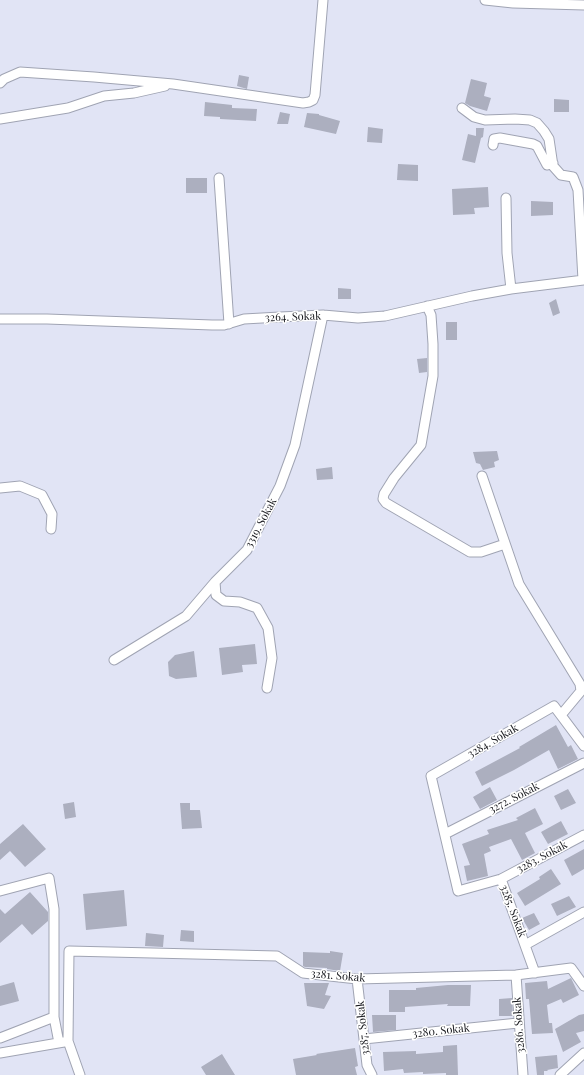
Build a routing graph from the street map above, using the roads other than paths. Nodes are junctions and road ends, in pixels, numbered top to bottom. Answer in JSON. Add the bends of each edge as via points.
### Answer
{"nodes":[{"id":1,"x":323,"y":0,"type":"edge"},
{"id":2,"x":485,"y":0,"type":"edge"},
{"id":3,"x":584,"y":5,"type":"edge"},
{"id":4,"x":0,"y":83,"type":"edge"},
{"id":5,"x":173,"y":84,"type":"junction"},
{"id":6,"x":462,"y":108,"type":"dead end"},
{"id":7,"x":0,"y":120,"type":"edge"},
{"id":8,"x":494,"y":145,"type":"dead end"},
{"id":9,"x":553,"y":163,"type":"junction"},
{"id":10,"x":219,"y":178,"type":"dead end"},
{"id":11,"x":506,"y":198,"type":"dead end"},
{"id":12,"x":584,"y":280,"type":"edge"},
{"id":13,"x":511,"y":289,"type":"junction"},
{"id":14,"x":427,"y":306,"type":"junction"},
{"id":15,"x":323,"y":315,"type":"junction"},
{"id":16,"x":0,"y":319,"type":"edge"},
{"id":17,"x":229,"y":324,"type":"junction"},
{"id":18,"x":482,"y":476,"type":"dead end"},
{"id":19,"x":0,"y":488,"type":"edge"},
{"id":20,"x":52,"y":529,"type":"dead end"},
{"id":21,"x":505,"y":544,"type":"junction"},
{"id":22,"x":215,"y":582,"type":"junction"},
{"id":23,"x":114,"y":660,"type":"dead end"},
{"id":24,"x":267,"y":688,"type":"dead end"},
{"id":25,"x":561,"y":715,"type":"junction"},
{"id":26,"x":584,"y":746,"type":"edge"},
{"id":27,"x":584,"y":763,"type":"edge"},
{"id":28,"x":431,"y":776,"type":"joint"},
{"id":29,"x":445,"y":834,"type":"junction"},
{"id":30,"x":584,"y":835,"type":"edge"},
{"id":31,"x":501,"y":879,"type":"junction"},
{"id":32,"x":0,"y":890,"type":"edge"},
{"id":33,"x":584,"y":912,"type":"edge"},
{"id":34,"x":526,"y":945,"type":"junction"},
{"id":35,"x":535,"y":973,"type":"junction"},
{"id":36,"x":516,"y":975,"type":"junction"},
{"id":37,"x":357,"y":978,"type":"junction"},
{"id":38,"x":584,"y":986,"type":"edge"},
{"id":39,"x":54,"y":1017,"type":"junction"},
{"id":40,"x":518,"y":1023,"type":"junction"},
{"id":41,"x":0,"y":1038,"type":"edge"},
{"id":42,"x":364,"y":1039,"type":"junction"},
{"id":43,"x":63,"y":1042,"type":"junction"},
{"id":44,"x":0,"y":1053,"type":"edge"},
{"id":45,"x":584,"y":1053,"type":"edge"},
{"id":46,"x":80,"y":1075,"type":"edge"},
{"id":47,"x":372,"y":1075,"type":"edge"},
{"id":48,"x":523,"y":1075,"type":"edge"},
{"id":49,"x":560,"y":1075,"type":"edge"}],
"edges":[{"from":1,"to":5,"type":"street","via":[[313,100],[303,103]]},
{"from":2,"to":3,"type":"street"},
{"from":4,"to":5,"type":"street","via":[[20,72]]},
{"from":5,"to":7,"type":"street","via":[[134,93],[104,96],[68,108]]},
{"from":6,"to":9,"type":"street","via":[[474,117],[485,120],[515,119],[537,123],[549,139]]},
{"from":8,"to":9,"type":"street","via":[[494,139],[500,138],[534,144],[538,146],[547,164]]},
{"from":9,"to":12,"type":"street","via":[[561,175],[573,177],[578,190]]},
{"from":10,"to":17,"type":"street"},
{"from":11,"to":13,"type":"street","via":[[507,253]]},
{"from":12,"to":13,"type":"street","name":"3264. Sokak"},
{"from":13,"to":14,"type":"street","name":"3264. Sokak"},
{"from":14,"to":15,"type":"street","name":"3264. Sokak","via":[[385,316],[358,318]]},
{"from":14,"to":21,"type":"street","via":[[431,315],[432,376],[421,445],[394,478],[383,499],[470,552],[481,552]]},
{"from":15,"to":17,"type":"street","name":"3264. Sokak","via":[[244,319]]},
{"from":15,"to":22,"type":"street","name":"3319. Sokak","via":[[295,445],[280,486],[247,550]]},
{"from":16,"to":17,"type":"street","name":"3264. Sokak","via":[[47,318]]},
{"from":18,"to":21,"type":"street"},
{"from":19,"to":20,"type":"street","via":[[20,486],[42,495],[52,514]]},
{"from":21,"to":25,"type":"street","via":[[519,584],[580,684],[581,691]]},
{"from":22,"to":23,"type":"street","name":"3319. Sokak","via":[[186,616]]},
{"from":22,"to":24,"type":"street","via":[[216,595],[224,601],[240,602],[257,608],[268,628],[272,658]]},
{"from":25,"to":26,"type":"street"},
{"from":25,"to":28,"type":"street","name":"3284. Sokak","via":[[554,706]]},
{"from":27,"to":29,"type":"street","name":"3272. Sokak"},
{"from":28,"to":29,"type":"street","name":"3285. Sokak"},
{"from":29,"to":31,"type":"street","name":"3285. Sokak","via":[[458,892]]},
{"from":30,"to":31,"type":"street","name":"3283. Sokak"},
{"from":31,"to":34,"type":"street","name":"3285. Sokak"},
{"from":32,"to":39,"type":"street","via":[[49,878],[54,909]]},
{"from":33,"to":34,"type":"street"},
{"from":34,"to":35,"type":"street","name":"3285. Sokak"},
{"from":35,"to":36,"type":"street","name":"3281. Sokak"},
{"from":35,"to":38,"type":"street","via":[[570,968]]},
{"from":36,"to":37,"type":"street","name":"3281. Sokak"},
{"from":36,"to":40,"type":"street","name":"3286. Sokak"},
{"from":37,"to":42,"type":"street","name":"3287. Sokak"},
{"from":37,"to":43,"type":"street","name":"3281. Sokak","via":[[303,973],[277,956],[69,951]]},
{"from":39,"to":41,"type":"street"},
{"from":39,"to":43,"type":"street"},
{"from":40,"to":42,"type":"street","name":"3280. Sokak"},
{"from":40,"to":48,"type":"street","name":"3286. Sokak"},
{"from":42,"to":47,"type":"street","name":"3287. Sokak","via":[[367,1066]]},
{"from":43,"to":44,"type":"street"},
{"from":43,"to":46,"type":"street"},
{"from":45,"to":49,"type":"street"}]}
